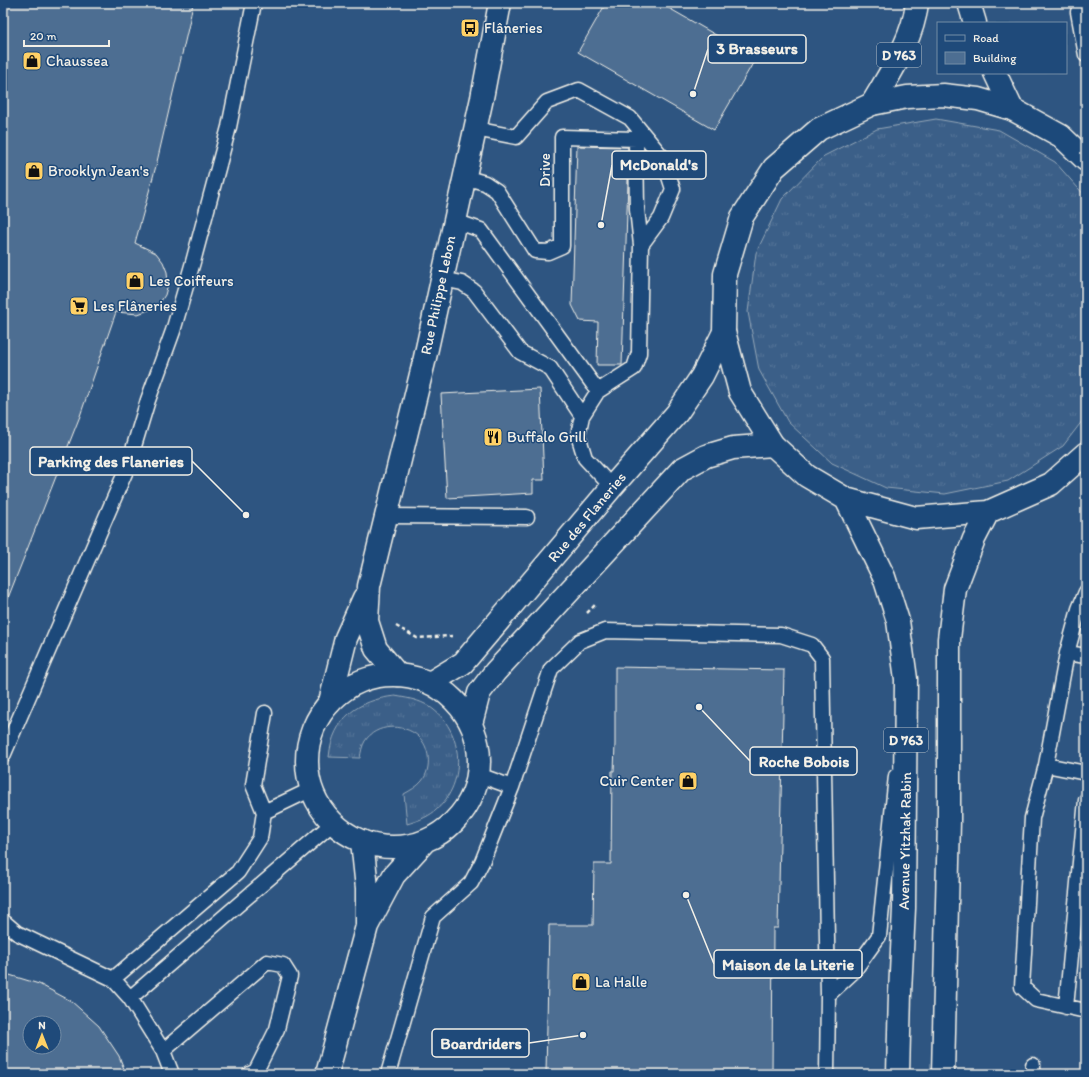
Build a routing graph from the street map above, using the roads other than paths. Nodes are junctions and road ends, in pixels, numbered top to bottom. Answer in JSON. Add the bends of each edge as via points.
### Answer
{"nodes":[{"id":1,"x":254,"y":3,"type":"edge"},
{"id":2,"x":500,"y":3,"type":"edge"},
{"id":3,"x":917,"y":3,"type":"edge"},
{"id":4,"x":969,"y":3,"type":"edge"},
{"id":5,"x":1081,"y":3,"type":"edge"},
{"id":6,"x":974,"y":22,"type":"edge"},
{"id":7,"x":1086,"y":55,"type":"edge"},
{"id":8,"x":995,"y":74,"type":"edge"},
{"id":9,"x":872,"y":104,"type":"junction"},
{"id":10,"x":1012,"y":109,"type":"junction"},
{"id":11,"x":474,"y":129,"type":"junction"},
{"id":12,"x":1086,"y":160,"type":"edge"},
{"id":13,"x":464,"y":177,"type":"junction"},
{"id":14,"x":455,"y":221,"type":"junction"},
{"id":15,"x":641,"y":245,"type":"junction"},
{"id":16,"x":442,"y":279,"type":"junction"},
{"id":17,"x":724,"y":332,"type":"junction"},
{"id":18,"x":598,"y":391,"type":"junction"},
{"id":19,"x":582,"y":416,"type":"junction"},
{"id":20,"x":773,"y":445,"type":"junction"},
{"id":21,"x":1086,"y":453,"type":"edge"},
{"id":22,"x":612,"y":487,"type":"junction"},
{"id":23,"x":846,"y":499,"type":"junction"},
{"id":24,"x":988,"y":512,"type":"junction"},
{"id":25,"x":386,"y":516,"type":"junction"},
{"id":26,"x":527,"y":517,"type":"dead end"},
{"id":27,"x":369,"y":586,"type":"junction"},
{"id":28,"x":1086,"y":592,"type":"edge"},
{"id":29,"x":1067,"y":652,"type":"junction"},
{"id":30,"x":1086,"y":656,"type":"edge"},
{"id":31,"x":398,"y":675,"type":"junction"},
{"id":32,"x":906,"y":679,"type":"junction"},
{"id":33,"x":430,"y":683,"type":"junction"},
{"id":34,"x":330,"y":702,"type":"junction"},
{"id":35,"x":265,"y":713,"type":"dead end"},
{"id":36,"x":471,"y":724,"type":"junction"},
{"id":37,"x":3,"y":756,"type":"edge"},
{"id":38,"x":1046,"y":765,"type":"junction"},
{"id":39,"x":1086,"y":773,"type":"edge"},
{"id":40,"x":479,"y":775,"type":"junction"},
{"id":41,"x":512,"y":787,"type":"junction"},
{"id":42,"x":312,"y":789,"type":"junction"},
{"id":43,"x":1086,"y":800,"type":"edge"},
{"id":44,"x":264,"y":812,"type":"junction"},
{"id":45,"x":333,"y":822,"type":"junction"},
{"id":46,"x":362,"y":841,"type":"junction"},
{"id":47,"x":425,"y":841,"type":"junction"},
{"id":48,"x":3,"y":922,"type":"edge"},
{"id":49,"x":367,"y":926,"type":"junction"},
{"id":50,"x":113,"y":979,"type":"junction"},
{"id":51,"x":828,"y":995,"type":"junction"},
{"id":52,"x":130,"y":998,"type":"junction"},
{"id":53,"x":944,"y":1005,"type":"junction"},
{"id":54,"x":1066,"y":1007,"type":"junction"},
{"id":55,"x":1086,"y":1011,"type":"edge"},
{"id":56,"x":163,"y":1051,"type":"junction"},
{"id":57,"x":254,"y":1073,"type":"edge"},
{"id":58,"x":172,"y":1074,"type":"edge"},
{"id":59,"x":327,"y":1074,"type":"edge"},
{"id":60,"x":388,"y":1074,"type":"edge"},
{"id":61,"x":827,"y":1074,"type":"edge"},
{"id":62,"x":898,"y":1074,"type":"edge"},
{"id":63,"x":943,"y":1074,"type":"edge"},
{"id":64,"x":954,"y":1074,"type":"edge"}],
"edges":[{"from":1,"to":37,"type":"lane","via":[[229,127],[174,331],[148,400],[128,466]]},
{"from":2,"to":11,"type":"main road","name":"Rue Philippe Lebon"},
{"from":3,"to":9,"type":"main road","number":"D 763","via":[[906,43]]},
{"from":4,"to":6,"type":"main road"},
{"from":5,"to":7,"type":"lane","via":[[1078,12]]},
{"from":8,"to":10,"type":"main road"},
{"from":9,"to":10,"type":"main road","via":[[907,97],[943,95],[978,99]]},
{"from":9,"to":17,"type":"main road","via":[[819,129],[774,168],[742,217],[725,274]]},
{"from":10,"to":12,"type":"main road","via":[[1061,136]]},
{"from":11,"to":13,"type":"main road","name":"Rue Philippe Lebon"},
{"from":11,"to":15,"type":"lane","via":[[516,137],[547,102],[579,90],[630,118],[662,158],[673,189],[661,218]]},
{"from":13,"to":14,"type":"main road","name":"Rue Philippe Lebon"},
{"from":13,"to":15,"type":"lane","name":"Drive","via":[[485,183],[497,191],[535,252],[548,252],[562,246],[562,137],[636,139],[637,209]]},
{"from":14,"to":16,"type":"main road","name":"Rue Philippe Lebon"},
{"from":14,"to":18,"type":"lane","via":[[481,230]]},
{"from":15,"to":18,"type":"lane","via":[[639,353],[634,368]]},
{"from":16,"to":19,"type":"lane","via":[[462,283],[474,291],[520,352],[550,368]]},
{"from":16,"to":25,"type":"main road","name":"Rue Philippe Lebon"},
{"from":17,"to":20,"type":"main road","via":[[740,392]]},
{"from":17,"to":22,"type":"main road","name":"Rue des Flaneries","via":[[699,382],[678,413]]},
{"from":18,"to":19,"type":"lane"},
{"from":19,"to":22,"type":"lane","via":[[578,435],[585,458]]},
{"from":20,"to":23,"type":"main road","via":[[807,476]]},
{"from":20,"to":36,"type":"main road","via":[[733,448],[706,456],[682,469],[495,672],[479,693]]},
{"from":21,"to":24,"type":"main road","via":[[1051,484]]},
{"from":22,"to":33,"type":"main road","name":"Rue des Flaneries","via":[[463,663]]},
{"from":23,"to":24,"type":"main road","via":[[916,518]]},
{"from":23,"to":32,"type":"main road","name":"Avenue Yitzhak Rabin","number":"D 763","via":[[884,577],[898,621]]},
{"from":24,"to":53,"type":"main road","number":"D 763","via":[[974,539],[955,589],[949,639],[949,820]]},
{"from":25,"to":26,"type":"lane"},
{"from":25,"to":27,"type":"main road","name":"Rue Philippe Lebon"},
{"from":27,"to":31,"type":"main road","name":"Rue Philippe Lebon","via":[[367,621],[376,649]]},
{"from":27,"to":34,"type":"main road","name":"Rue Philippe Lebon","via":[[346,638]]},
{"from":28,"to":29,"type":"lane"},
{"from":29,"to":30,"type":"lane"},
{"from":29,"to":38,"type":"lane"},
{"from":31,"to":33,"type":"main road"},
{"from":31,"to":34,"type":"main road","via":[[373,677],[350,687]]},
{"from":32,"to":51,"type":"lane","via":[[879,936],[854,971]]},
{"from":32,"to":62,"type":"main road","name":"Avenue Yitzhak Rabin","number":"D 763","via":[[904,908]]},
{"from":33,"to":36,"type":"main road","via":[[447,693],[461,707]]},
{"from":34,"to":42,"type":"main road","via":[[311,734],[308,771]]},
{"from":35,"to":44,"type":"lane","via":[[253,785]]},
{"from":36,"to":40,"type":"main road","via":[[479,749]]},
{"from":38,"to":39,"type":"lane"},
{"from":38,"to":54,"type":"lane","via":[[1032,818],[1022,987],[1036,1000]]},
{"from":40,"to":41,"type":"lane"},
{"from":40,"to":47,"type":"main road","via":[[473,796],[461,815],[445,830]]},
{"from":41,"to":51,"type":"lane","via":[[551,669],[580,641],[606,631],[781,635],[812,645],[822,658]]},
{"from":41,"to":60,"type":"lane","via":[[471,883],[434,917]]},
{"from":42,"to":44,"type":"lane"},
{"from":42,"to":45,"type":"main road","via":[[321,807]]},
{"from":43,"to":54,"type":"lane"},
{"from":44,"to":50,"type":"lane","via":[[260,838],[238,872]]},
{"from":45,"to":46,"type":"main road","via":[[346,833]]},
{"from":45,"to":52,"type":"lane"},
{"from":46,"to":47,"type":"main road","via":[[383,846],[404,846]]},
{"from":46,"to":49,"type":"main road","via":[[367,888]]},
{"from":47,"to":49,"type":"main road","via":[[394,875]]},
{"from":48,"to":50,"type":"lane","via":[[17,933]]},
{"from":49,"to":59,"type":"main road"},
{"from":50,"to":52,"type":"lane"},
{"from":51,"to":61,"type":"lane"},
{"from":52,"to":56,"type":"lane"},
{"from":53,"to":63,"type":"main road","number":"D 763"},
{"from":53,"to":64,"type":"main road"},
{"from":54,"to":55,"type":"lane"},
{"from":56,"to":57,"type":"lane","via":[[267,962],[283,965],[290,976],[277,1029]]},
{"from":56,"to":58,"type":"lane"}]}
